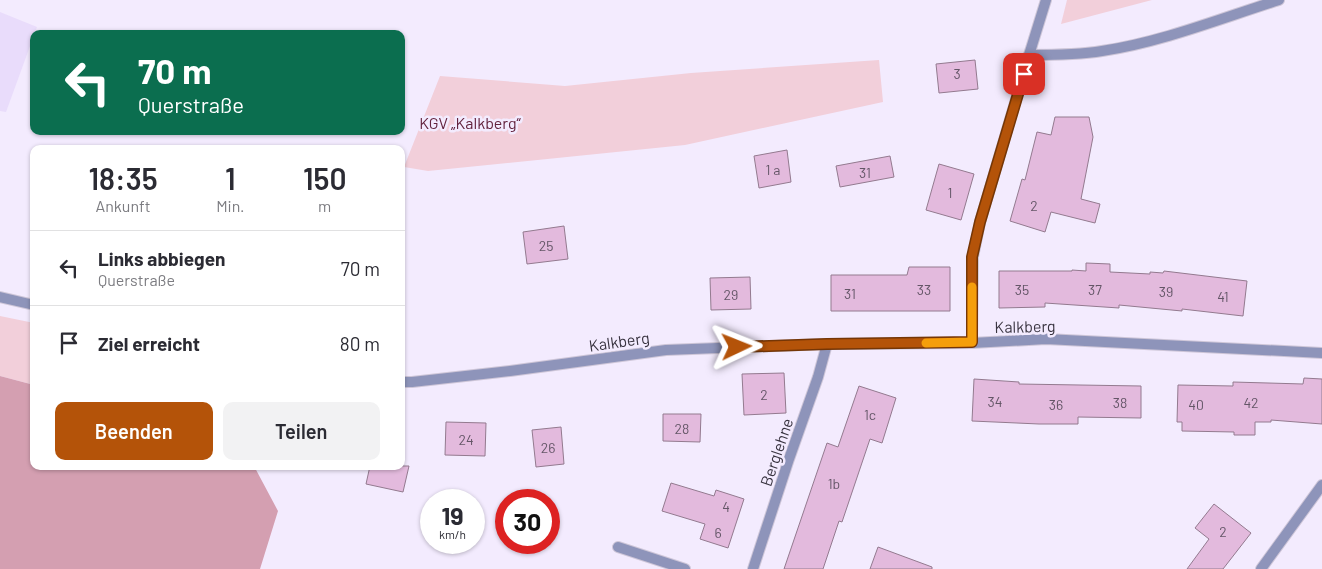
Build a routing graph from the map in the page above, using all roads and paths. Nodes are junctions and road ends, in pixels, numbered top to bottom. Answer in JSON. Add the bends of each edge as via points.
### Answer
{"nodes":[{"id":1,"x":1046,"y":0,"type":"edge"},
{"id":2,"x":1279,"y":0,"type":"edge"},
{"id":3,"x":1029,"y":55,"type":"junction"},
{"id":4,"x":0,"y":297,"type":"edge"},
{"id":5,"x":30,"y":304,"type":"edge"},
{"id":6,"x":972,"y":342,"type":"junction"},
{"id":7,"x":827,"y":344,"type":"junction"},
{"id":8,"x":1322,"y":353,"type":"edge"},
{"id":9,"x":405,"y":382,"type":"edge"},
{"id":10,"x":1322,"y":485,"type":"edge"},
{"id":11,"x":618,"y":547,"type":"dead end"},
{"id":12,"x":685,"y":569,"type":"edge"},
{"id":13,"x":753,"y":569,"type":"edge"},
{"id":14,"x":1261,"y":569,"type":"edge"}],
"edges":[{"from":1,"to":3,"type":"street"},
{"from":2,"to":3,"type":"street","via":[[1148,42],[1101,52]]},
{"from":3,"to":6,"type":"street","via":[[972,257]]},
{"from":4,"to":5,"type":"street"},
{"from":6,"to":7,"type":"street","name":"Kalkberg"},
{"from":6,"to":8,"type":"street","name":"Kalkberg","via":[[1046,340]]},
{"from":7,"to":9,"type":"street","name":"Kalkberg","via":[[666,350]]},
{"from":7,"to":13,"type":"street","name":"Berglehne"},
{"from":10,"to":14,"type":"street"},
{"from":11,"to":12,"type":"street"}]}
